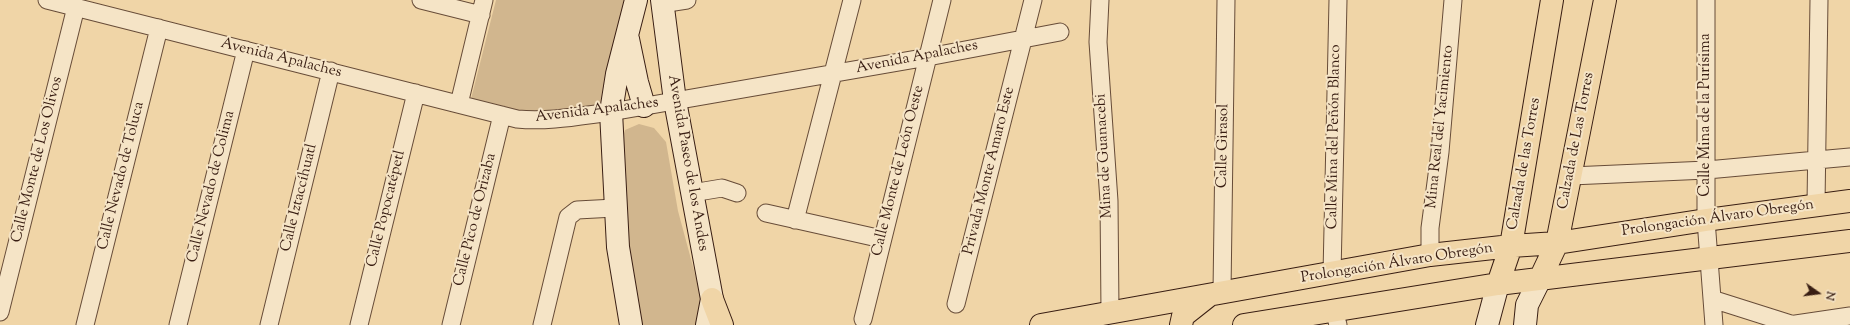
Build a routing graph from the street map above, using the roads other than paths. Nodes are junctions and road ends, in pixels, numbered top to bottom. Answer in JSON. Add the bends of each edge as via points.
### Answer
{"nodes":[{"id":1,"x":47,"y":0,"type":"edge"},
{"id":2,"x":421,"y":0,"type":"edge"},
{"id":3,"x":636,"y":0,"type":"edge"},
{"id":4,"x":687,"y":0,"type":"edge"},
{"id":5,"x":852,"y":0,"type":"edge"},
{"id":6,"x":942,"y":0,"type":"edge"},
{"id":7,"x":1033,"y":0,"type":"edge"},
{"id":8,"x":1100,"y":0,"type":"edge"},
{"id":9,"x":1226,"y":0,"type":"edge"},
{"id":10,"x":1338,"y":0,"type":"edge"},
{"id":11,"x":1453,"y":0,"type":"edge"},
{"id":12,"x":1552,"y":0,"type":"edge"},
{"id":13,"x":1605,"y":0,"type":"edge"},
{"id":14,"x":1706,"y":0,"type":"edge"},
{"id":15,"x":1819,"y":0,"type":"edge"},
{"id":16,"x":661,"y":2,"type":"edge"},
{"id":17,"x":76,"y":7,"type":"junction"},
{"id":18,"x":482,"y":8,"type":"edge"},
{"id":19,"x":159,"y":28,"type":"junction"},
{"id":20,"x":1060,"y":32,"type":"dead end"},
{"id":21,"x":627,"y":33,"type":"junction"},
{"id":22,"x":1024,"y":38,"type":"junction"},
{"id":23,"x":246,"y":50,"type":"junction"},
{"id":24,"x":928,"y":57,"type":"junction"},
{"id":25,"x":331,"y":71,"type":"junction"},
{"id":26,"x":832,"y":74,"type":"junction"},
{"id":27,"x":416,"y":93,"type":"junction"},
{"id":28,"x":675,"y":101,"type":"junction"},
{"id":29,"x":459,"y":104,"type":"junction"},
{"id":30,"x":644,"y":106,"type":"junction"},
{"id":31,"x":611,"y":112,"type":"junction"},
{"id":32,"x":502,"y":115,"type":"junction"},
{"id":33,"x":1850,"y":157,"type":"edge"},
{"id":34,"x":1817,"y":159,"type":"junction"},
{"id":35,"x":1707,"y":170,"type":"junction"},
{"id":36,"x":1571,"y":176,"type":"junction"},
{"id":37,"x":692,"y":193,"type":"junction"},
{"id":38,"x":737,"y":193,"type":"dead end"},
{"id":39,"x":1850,"y":201,"type":"edge"},
{"id":40,"x":1816,"y":204,"type":"junction"},
{"id":41,"x":615,"y":208,"type":"junction"},
{"id":42,"x":766,"y":213,"type":"dead end"},
{"id":43,"x":795,"y":220,"type":"junction"},
{"id":44,"x":1706,"y":220,"type":"junction"},
{"id":45,"x":882,"y":240,"type":"junction"},
{"id":46,"x":1850,"y":240,"type":"edge"},
{"id":47,"x":1557,"y":243,"type":"junction"},
{"id":48,"x":1511,"y":246,"type":"junction"},
{"id":49,"x":1430,"y":255,"type":"junction"},
{"id":50,"x":1709,"y":258,"type":"junction"},
{"id":51,"x":1332,"y":274,"type":"junction"},
{"id":52,"x":1540,"y":279,"type":"junction"},
{"id":53,"x":1498,"y":284,"type":"junction"},
{"id":54,"x":1216,"y":294,"type":"junction"},
{"id":55,"x":1712,"y":299,"type":"junction"},
{"id":56,"x":712,"y":300,"type":"junction"},
{"id":57,"x":956,"y":304,"type":"dead end"},
{"id":58,"x":0,"y":312,"type":"edge"},
{"id":59,"x":1110,"y":312,"type":"junction"},
{"id":60,"x":1850,"y":316,"type":"edge"},
{"id":61,"x":1336,"y":317,"type":"edge"},
{"id":62,"x":863,"y":319,"type":"dead end"},
{"id":63,"x":1824,"y":322,"type":"edge"},
{"id":64,"x":85,"y":325,"type":"edge"},
{"id":65,"x":178,"y":325,"type":"edge"},
{"id":66,"x":269,"y":325,"type":"edge"},
{"id":67,"x":359,"y":325,"type":"edge"},
{"id":68,"x":451,"y":325,"type":"edge"},
{"id":69,"x":542,"y":325,"type":"edge"},
{"id":70,"x":631,"y":325,"type":"edge"},
{"id":71,"x":707,"y":325,"type":"edge"},
{"id":72,"x":722,"y":325,"type":"edge"},
{"id":73,"x":1041,"y":325,"type":"edge"},
{"id":74,"x":1181,"y":325,"type":"edge"},
{"id":75,"x":1244,"y":325,"type":"edge"},
{"id":76,"x":1487,"y":325,"type":"edge"},
{"id":77,"x":1525,"y":325,"type":"edge"},
{"id":78,"x":1714,"y":325,"type":"edge"},
{"id":79,"x":1790,"y":325,"type":"edge"}],
"edges":[{"from":1,"to":17,"type":"street","name":"Avenida Apalaches"},
{"from":2,"to":18,"type":"street"},
{"from":3,"to":21,"type":"street"},
{"from":4,"to":16,"type":"street"},
{"from":5,"to":26,"type":"street"},
{"from":6,"to":24,"type":"street","name":"Calle Monte de León Oeste"},
{"from":7,"to":22,"type":"street","name":"Privada Monte Amaro Este"},
{"from":8,"to":59,"type":"street","name":"Mina de Guanacebi","via":[[1098,42],[1109,200]]},
{"from":9,"to":54,"type":"street","name":"Calle Girasol"},
{"from":10,"to":51,"type":"street","name":"Calle Mina del Peñón Blanco"},
{"from":11,"to":49,"type":"street","name":"Mina Real del Yacimiento","via":[[1440,152],[1430,228]]},
{"from":12,"to":48,"type":"main road","name":"Calzada de las Torres"},
{"from":13,"to":36,"type":"main road","name":"Calzada de Las Torres"},
{"from":14,"to":35,"type":"street","name":"Calle Mina de la Purísima"},
{"from":15,"to":34,"type":"street"},
{"from":16,"to":28,"type":"street","name":"Avenida Paseo de los Andes"},
{"from":17,"to":19,"type":"street","name":"Avenida Apalaches"},
{"from":17,"to":58,"type":"street","name":"Calle Monte de Los Olivos"},
{"from":18,"to":29,"type":"street"},
{"from":19,"to":23,"type":"street","name":"Avenida Apalaches"},
{"from":19,"to":64,"type":"street","name":"Calle Nevado de Toluca"},
{"from":20,"to":22,"type":"street","name":"Avenida Apalaches"},
{"from":21,"to":30,"type":"street"},
{"from":21,"to":31,"type":"street","via":[[616,74]]},
{"from":22,"to":24,"type":"street","name":"Avenida Apalaches"},
{"from":22,"to":57,"type":"street","name":"Privada Monte Amaro Este"},
{"from":23,"to":25,"type":"street","name":"Avenida Apalaches"},
{"from":23,"to":65,"type":"street","name":"Calle Nevado de Colima"},
{"from":24,"to":26,"type":"street","name":"Avenida Apalaches"},
{"from":24,"to":45,"type":"street","name":"Calle Monte de León Oeste"},
{"from":25,"to":27,"type":"street","name":"Avenida Apalaches"},
{"from":25,"to":66,"type":"street","name":"Calle Iztaccíhuatl"},
{"from":26,"to":28,"type":"street","name":"Avenida Apalaches"},
{"from":26,"to":43,"type":"street"},
{"from":27,"to":29,"type":"street","name":"Avenida Apalaches"},
{"from":27,"to":67,"type":"street","name":"Calle Popocatépetl"},
{"from":28,"to":30,"type":"street","name":"Avenida Apalaches"},
{"from":28,"to":37,"type":"street","name":"Avenida Paseo de los Andes"},
{"from":29,"to":32,"type":"street","name":"Avenida Apalaches"},
{"from":30,"to":31,"type":"street","name":"Avenida Apalaches"},
{"from":31,"to":32,"type":"street","name":"Avenida Apalaches","via":[[546,120],[517,119]]},
{"from":31,"to":41,"type":"street"},
{"from":32,"to":68,"type":"street","name":"Calle Pico de Orizaba"},
{"from":33,"to":34,"type":"street"},
{"from":34,"to":35,"type":"street"},
{"from":34,"to":40,"type":"street"},
{"from":35,"to":36,"type":"street"},
{"from":35,"to":44,"type":"street","name":"Calle Mina de la Purísima"},
{"from":36,"to":47,"type":"main road","name":"Calzada de Las Torres"},
{"from":37,"to":38,"type":"street","via":[[722,188]]},
{"from":37,"to":56,"type":"street","name":"Avenida Paseo de los Andes"},
{"from":39,"to":40,"type":"main road","name":"Prolongación Álvaro Obregón"},
{"from":40,"to":44,"type":"main road","name":"Prolongación Álvaro Obregón"},
{"from":41,"to":69,"type":"street","via":[[577,210],[568,216]]},
{"from":41,"to":70,"type":"street","via":[[618,247]]},
{"from":42,"to":43,"type":"street"},
{"from":43,"to":45,"type":"street"},
{"from":44,"to":47,"type":"main road","name":"Prolongación Álvaro Obregón"},
{"from":44,"to":50,"type":"street","name":"Calle Mina de la Purísima"},
{"from":45,"to":62,"type":"street","name":"Calle Monte de León Oeste"},
{"from":46,"to":50,"type":"main road"},
{"from":47,"to":48,"type":"main road","name":"Prolongación Álvaro Obregón"},
{"from":47,"to":52,"type":"main road","name":"Calzada de Las Torres"},
{"from":48,"to":49,"type":"main road","name":"Prolongación Álvaro Obregón"},
{"from":48,"to":53,"type":"main road","name":"Calzada de las Torres"},
{"from":49,"to":51,"type":"main road","name":"Prolongación Álvaro Obregón"},
{"from":50,"to":52,"type":"main road"},
{"from":50,"to":55,"type":"street","name":"Calle Mina de la Purísima"},
{"from":51,"to":54,"type":"main road","name":"Prolongación Álvaro Obregón"},
{"from":52,"to":53,"type":"main road"},
{"from":52,"to":77,"type":"street","via":[[1527,305]]},
{"from":53,"to":61,"type":"main road"},
{"from":53,"to":76,"type":"street","name":"Calzada de las Torres"},
{"from":54,"to":59,"type":"main road","name":"Prolongación Álvaro Obregón"},
{"from":54,"to":74,"type":"main road","via":[[1183,316]]},
{"from":55,"to":78,"type":"street","name":"Calle Mina de la Purísima"},
{"from":55,"to":79,"type":"street"},
{"from":56,"to":71,"type":"street","name":"Avenida Paseo de los Andes"},
{"from":56,"to":72,"type":"main road"},
{"from":59,"to":73,"type":"main road","name":"Prolongación Álvaro Obregón"},
{"from":60,"to":63,"type":"street"},
{"from":61,"to":75,"type":"main road"},
{"from":63,"to":79,"type":"street"}]}
